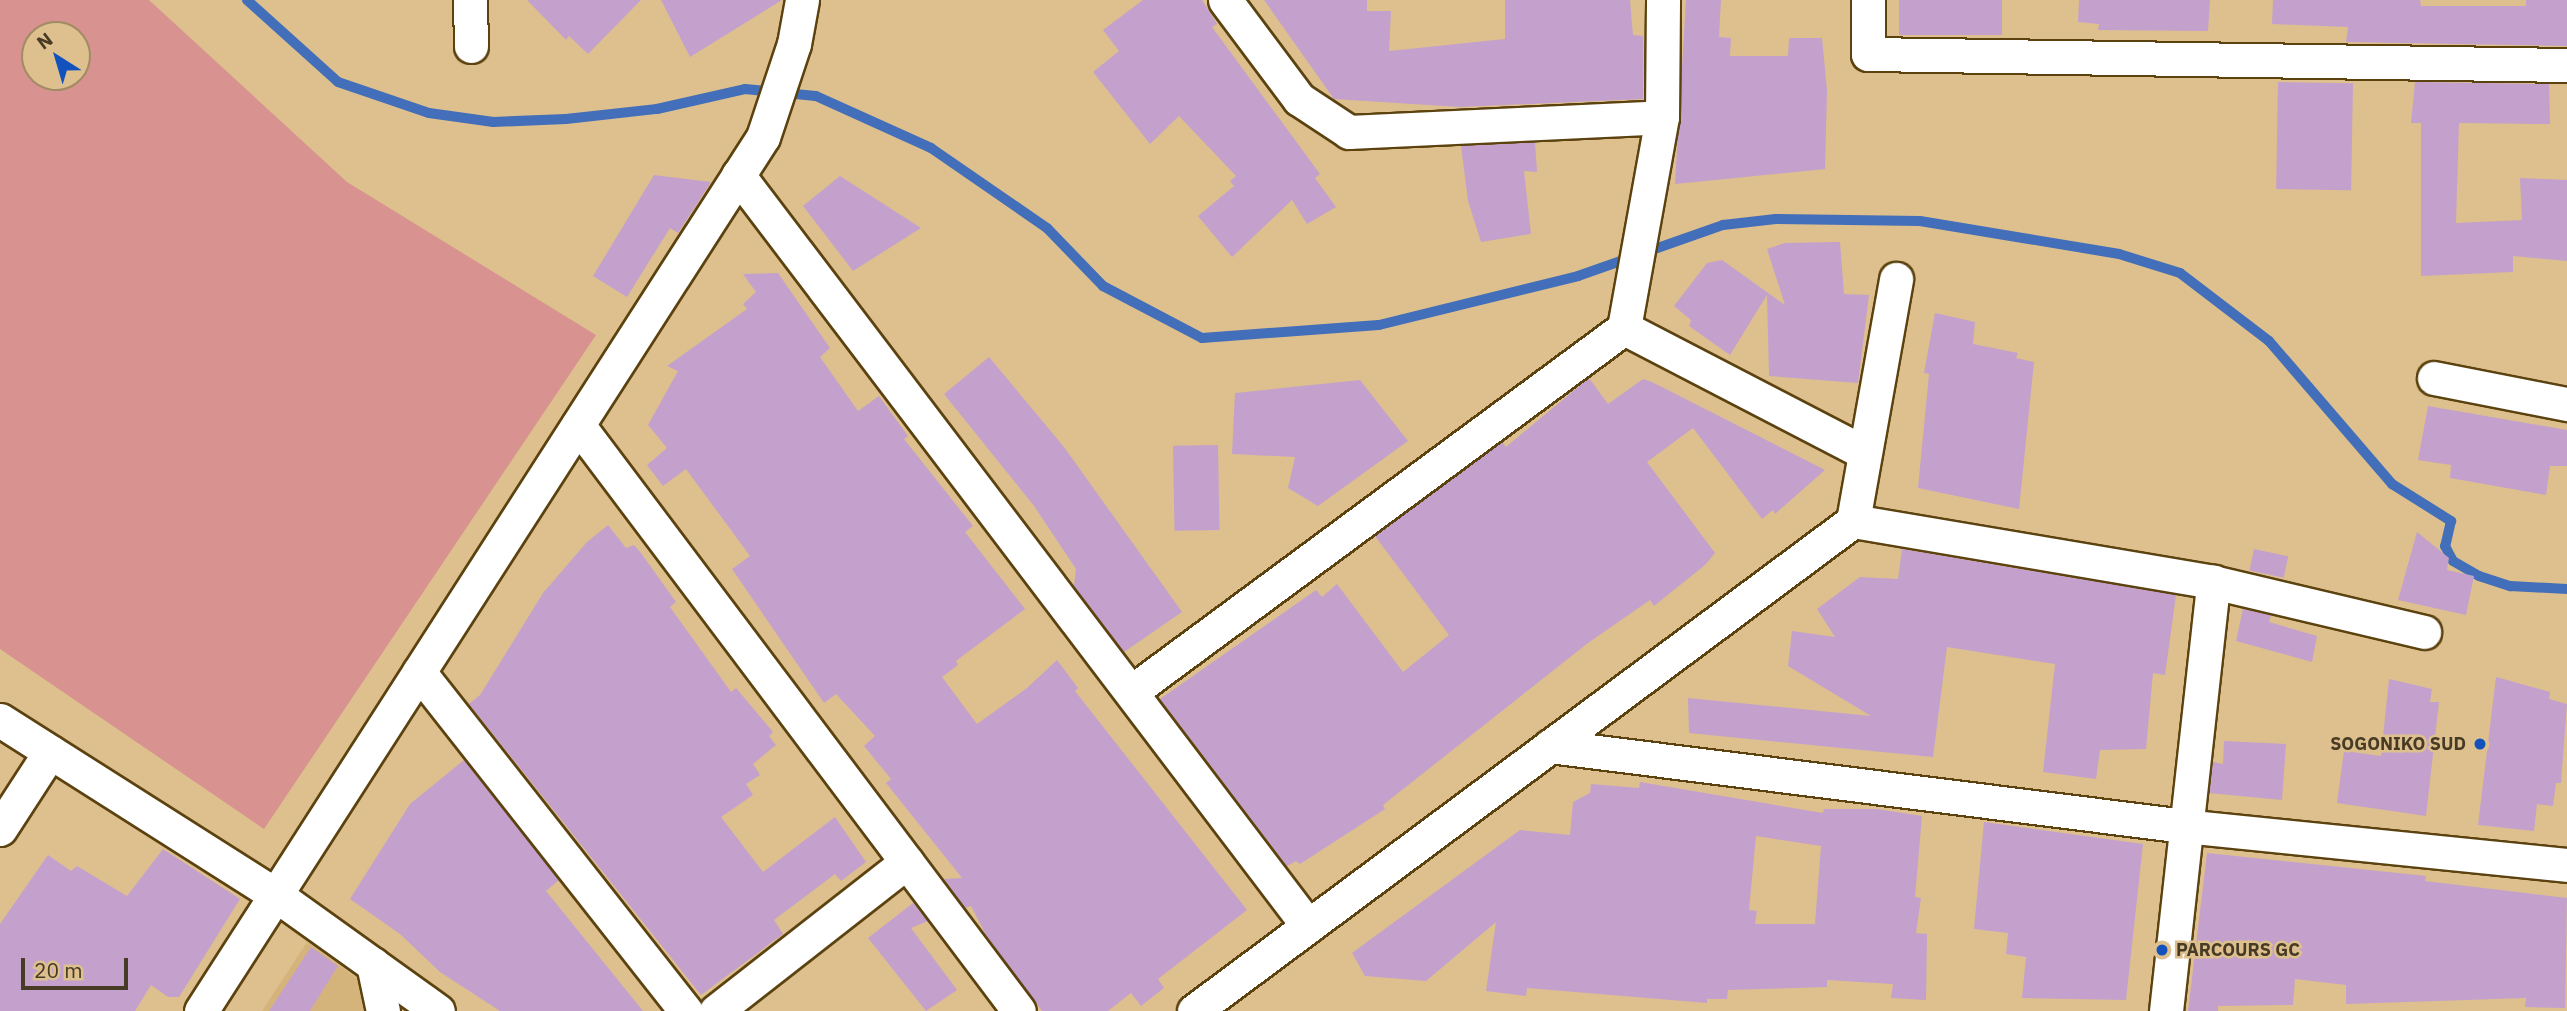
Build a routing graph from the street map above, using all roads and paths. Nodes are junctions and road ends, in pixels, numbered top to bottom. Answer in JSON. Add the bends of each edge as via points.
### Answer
{"nodes":[{"id":1,"x":470,"y":0,"type":"edge"},
{"id":2,"x":802,"y":0,"type":"edge"},
{"id":3,"x":1225,"y":0,"type":"edge"},
{"id":4,"x":1663,"y":0,"type":"edge"},
{"id":5,"x":1868,"y":0,"type":"edge"},
{"id":6,"x":471,"y":46,"type":"dead end"},
{"id":7,"x":2567,"y":65,"type":"edge"},
{"id":8,"x":1662,"y":117,"type":"junction"},
{"id":9,"x":738,"y":175,"type":"junction"},
{"id":10,"x":1896,"y":279,"type":"dead end"},
{"id":11,"x":1624,"y":327,"type":"junction"},
{"id":12,"x":2434,"y":379,"type":"dead end"},
{"id":13,"x":2567,"y":404,"type":"edge"},
{"id":14,"x":578,"y":425,"type":"junction"},
{"id":15,"x":1865,"y":453,"type":"junction"},
{"id":16,"x":1853,"y":521,"type":"junction"},
{"id":17,"x":2213,"y":582,"type":"junction"},
{"id":18,"x":2424,"y":632,"type":"dead end"},
{"id":19,"x":419,"y":672,"type":"junction"},
{"id":20,"x":1131,"y":692,"type":"junction"},
{"id":21,"x":0,"y":720,"type":"edge"},
{"id":22,"x":1550,"y":746,"type":"junction"},
{"id":23,"x":50,"y":752,"type":"junction"},
{"id":24,"x":2184,"y":825,"type":"junction"},
{"id":25,"x":0,"y":829,"type":"edge"},
{"id":26,"x":906,"y":862,"type":"junction"},
{"id":27,"x":2567,"y":865,"type":"edge"},
{"id":28,"x":276,"y":895,"type":"junction"},
{"id":29,"x":1308,"y":926,"type":"junction"},
{"id":30,"x":373,"y":964,"type":"junction"},
{"id":31,"x":201,"y":1011,"type":"edge"},
{"id":32,"x":383,"y":1011,"type":"edge"},
{"id":33,"x":438,"y":1011,"type":"edge"},
{"id":34,"x":686,"y":1011,"type":"edge"},
{"id":35,"x":716,"y":1011,"type":"edge"},
{"id":36,"x":1018,"y":1011,"type":"edge"},
{"id":37,"x":1194,"y":1011,"type":"edge"},
{"id":38,"x":2166,"y":1011,"type":"edge"}],
"edges":[{"from":1,"to":6,"type":"street"},
{"from":2,"to":9,"type":"street","via":[[794,44],[762,137]]},
{"from":3,"to":8,"type":"street","via":[[1299,99],[1349,132]]},
{"from":4,"to":8,"type":"street"},
{"from":5,"to":7,"type":"street","via":[[1868,54]]},
{"from":8,"to":11,"type":"street"},
{"from":9,"to":14,"type":"street"},
{"from":9,"to":20,"type":"street"},
{"from":10,"to":15,"type":"street"},
{"from":11,"to":15,"type":"street"},
{"from":11,"to":20,"type":"street"},
{"from":12,"to":13,"type":"street"},
{"from":14,"to":19,"type":"street"},
{"from":14,"to":26,"type":"street"},
{"from":15,"to":16,"type":"street"},
{"from":16,"to":17,"type":"street"},
{"from":16,"to":22,"type":"street"},
{"from":17,"to":18,"type":"street"},
{"from":17,"to":24,"type":"street"},
{"from":19,"to":28,"type":"street"},
{"from":19,"to":34,"type":"street"},
{"from":20,"to":29,"type":"street"},
{"from":21,"to":23,"type":"street"},
{"from":22,"to":24,"type":"street"},
{"from":22,"to":29,"type":"street"},
{"from":23,"to":25,"type":"street"},
{"from":23,"to":28,"type":"street"},
{"from":24,"to":27,"type":"street"},
{"from":24,"to":38,"type":"street"},
{"from":26,"to":35,"type":"street"},
{"from":26,"to":36,"type":"street"},
{"from":28,"to":30,"type":"street"},
{"from":28,"to":31,"type":"street"},
{"from":29,"to":37,"type":"street"},
{"from":30,"to":32,"type":"street"},
{"from":30,"to":33,"type":"street"}]}
